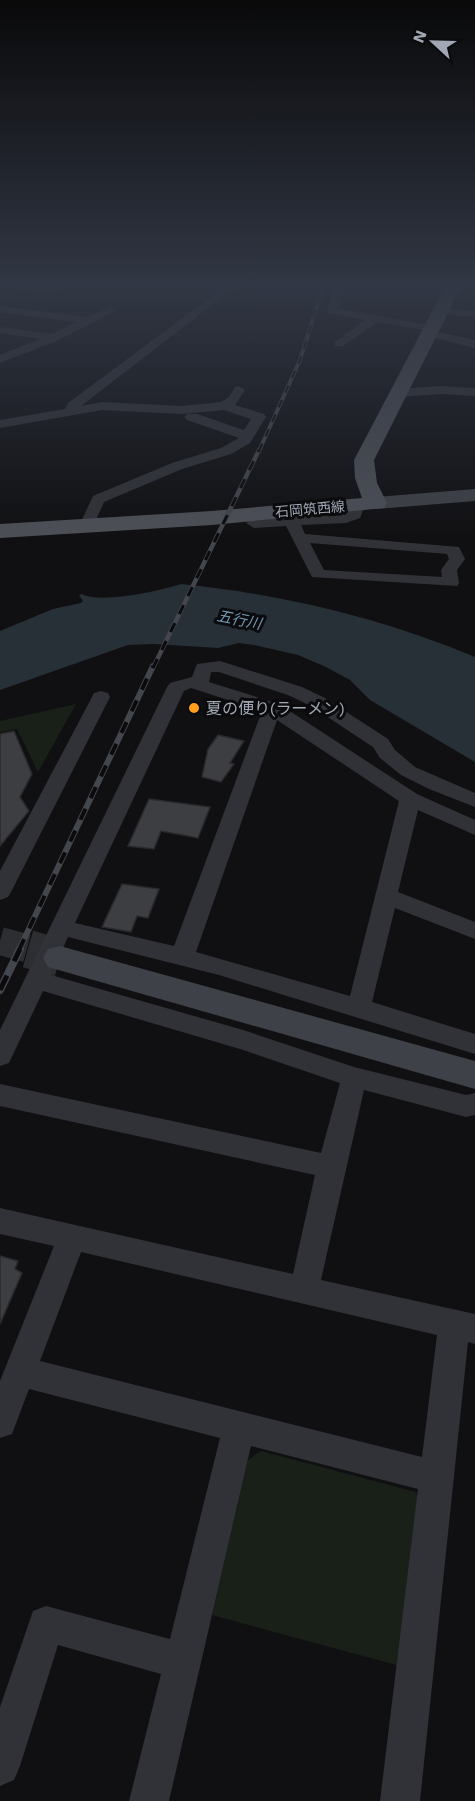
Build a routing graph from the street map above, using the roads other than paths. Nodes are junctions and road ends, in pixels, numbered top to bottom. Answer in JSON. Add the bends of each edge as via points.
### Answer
{"nodes":[{"id":1,"x":122,"y":369,"type":"edge"},
{"id":2,"x":411,"y":369,"type":"edge"},
{"id":3,"x":238,"y":390,"type":"dead end"},
{"id":4,"x":475,"y":392,"type":"edge"},
{"id":5,"x":399,"y":393,"type":"junction"},
{"id":6,"x":225,"y":406,"type":"junction"},
{"id":7,"x":70,"y":411,"type":"junction"},
{"id":8,"x":192,"y":417,"type":"dead end"},
{"id":9,"x":0,"y":424,"type":"edge"},
{"id":10,"x":248,"y":436,"type":"junction"},
{"id":11,"x":475,"y":495,"type":"edge"},
{"id":12,"x":367,"y":504,"type":"junction"},
{"id":13,"x":291,"y":521,"type":"junction"},
{"id":14,"x":254,"y":523,"type":"dead end"},
{"id":15,"x":87,"y":526,"type":"junction"},
{"id":16,"x":0,"y":531,"type":"edge"},
{"id":17,"x":300,"y":538,"type":"junction"},
{"id":18,"x":200,"y":684,"type":"junction"},
{"id":19,"x":101,"y":697,"type":"dead end"},
{"id":20,"x":272,"y":708,"type":"junction"},
{"id":21,"x":420,"y":777,"type":"junction"},
{"id":22,"x":404,"y":794,"type":"junction"},
{"id":23,"x":475,"y":800,"type":"edge"},
{"id":24,"x":475,"y":828,"type":"edge"},
{"id":25,"x":0,"y":892,"type":"edge"},
{"id":26,"x":385,"y":895,"type":"junction"},
{"id":27,"x":475,"y":931,"type":"edge"},
{"id":28,"x":53,"y":955,"type":"junction"},
{"id":29,"x":182,"y":957,"type":"junction"},
{"id":30,"x":359,"y":1007,"type":"junction"},
{"id":31,"x":475,"y":1044,"type":"edge"},
{"id":32,"x":0,"y":1056,"type":"edge"},
{"id":33,"x":475,"y":1075,"type":"edge"},
{"id":34,"x":354,"y":1077,"type":"junction"},
{"id":35,"x":0,"y":1095,"type":"edge"},
{"id":36,"x":475,"y":1104,"type":"edge"},
{"id":37,"x":331,"y":1167,"type":"junction"},
{"id":38,"x":0,"y":1221,"type":"edge"},
{"id":39,"x":72,"y":1238,"type":"junction"},
{"id":40,"x":304,"y":1289,"type":"junction"},
{"id":41,"x":464,"y":1327,"type":"edge"},
{"id":42,"x":19,"y":1371,"type":"junction"},
{"id":43,"x":0,"y":1422,"type":"edge"},
{"id":44,"x":239,"y":1427,"type":"junction"},
{"id":45,"x":436,"y":1477,"type":"junction"},
{"id":46,"x":183,"y":1661,"type":"junction"},
{"id":47,"x":0,"y":1766,"type":"edge"},
{"id":48,"x":149,"y":1801,"type":"edge"},
{"id":49,"x":400,"y":1801,"type":"edge"}],
"edges":[{"from":1,"to":7,"type":"street"},
{"from":2,"to":5,"type":"main road"},
{"from":3,"to":6,"type":"street"},
{"from":4,"to":5,"type":"street"},
{"from":5,"to":12,"type":"main road","via":[[364,460]]},
{"from":6,"to":7,"type":"street","via":[[182,410],[116,406]]},
{"from":6,"to":10,"type":"street","via":[[259,417]]},
{"from":7,"to":9,"type":"street"},
{"from":8,"to":10,"type":"street"},
{"from":10,"to":15,"type":"street","via":[[226,451],[177,466],[98,499]]},
{"from":11,"to":12,"type":"street"},
{"from":12,"to":13,"type":"street","via":[[346,518]]},
{"from":12,"to":15,"type":"main road","name":"石岡筑西線"},
{"from":13,"to":14,"type":"street"},
{"from":13,"to":17,"type":"street"},
{"from":15,"to":16,"type":"main road","name":"石岡筑西線"},
{"from":17,"to":17,"type":"street","via":[[318,574],[451,583],[449,570],[457,559],[453,550]]},
{"from":18,"to":20,"type":"street"},
{"from":18,"to":21,"type":"street","via":[[203,668],[212,665],[294,691],[381,743],[384,753]]},
{"from":18,"to":28,"type":"street","via":[[191,682],[176,687]]},
{"from":19,"to":25,"type":"street"},
{"from":20,"to":22,"type":"street"},
{"from":20,"to":29,"type":"street"},
{"from":21,"to":22,"type":"street"},
{"from":21,"to":23,"type":"street"},
{"from":22,"to":24,"type":"street"},
{"from":22,"to":26,"type":"street"},
{"from":26,"to":27,"type":"street"},
{"from":26,"to":30,"type":"street"},
{"from":28,"to":29,"type":"street","via":[[129,942]]},
{"from":28,"to":32,"type":"street"},
{"from":28,"to":33,"type":"street"},
{"from":28,"to":34,"type":"street","via":[[243,1040]]},
{"from":29,"to":30,"type":"street"},
{"from":30,"to":31,"type":"street"},
{"from":34,"to":36,"type":"street","via":[[466,1106]]},
{"from":34,"to":37,"type":"street"},
{"from":35,"to":37,"type":"street"},
{"from":37,"to":40,"type":"street"},
{"from":38,"to":39,"type":"street"},
{"from":39,"to":40,"type":"street"},
{"from":39,"to":42,"type":"street"},
{"from":40,"to":41,"type":"street"},
{"from":41,"to":45,"type":"street"},
{"from":42,"to":43,"type":"street"},
{"from":42,"to":44,"type":"street"},
{"from":44,"to":45,"type":"street"},
{"from":44,"to":46,"type":"street"},
{"from":45,"to":49,"type":"street"},
{"from":46,"to":47,"type":"street","via":[[46,1624]]},
{"from":46,"to":48,"type":"street"}]}
